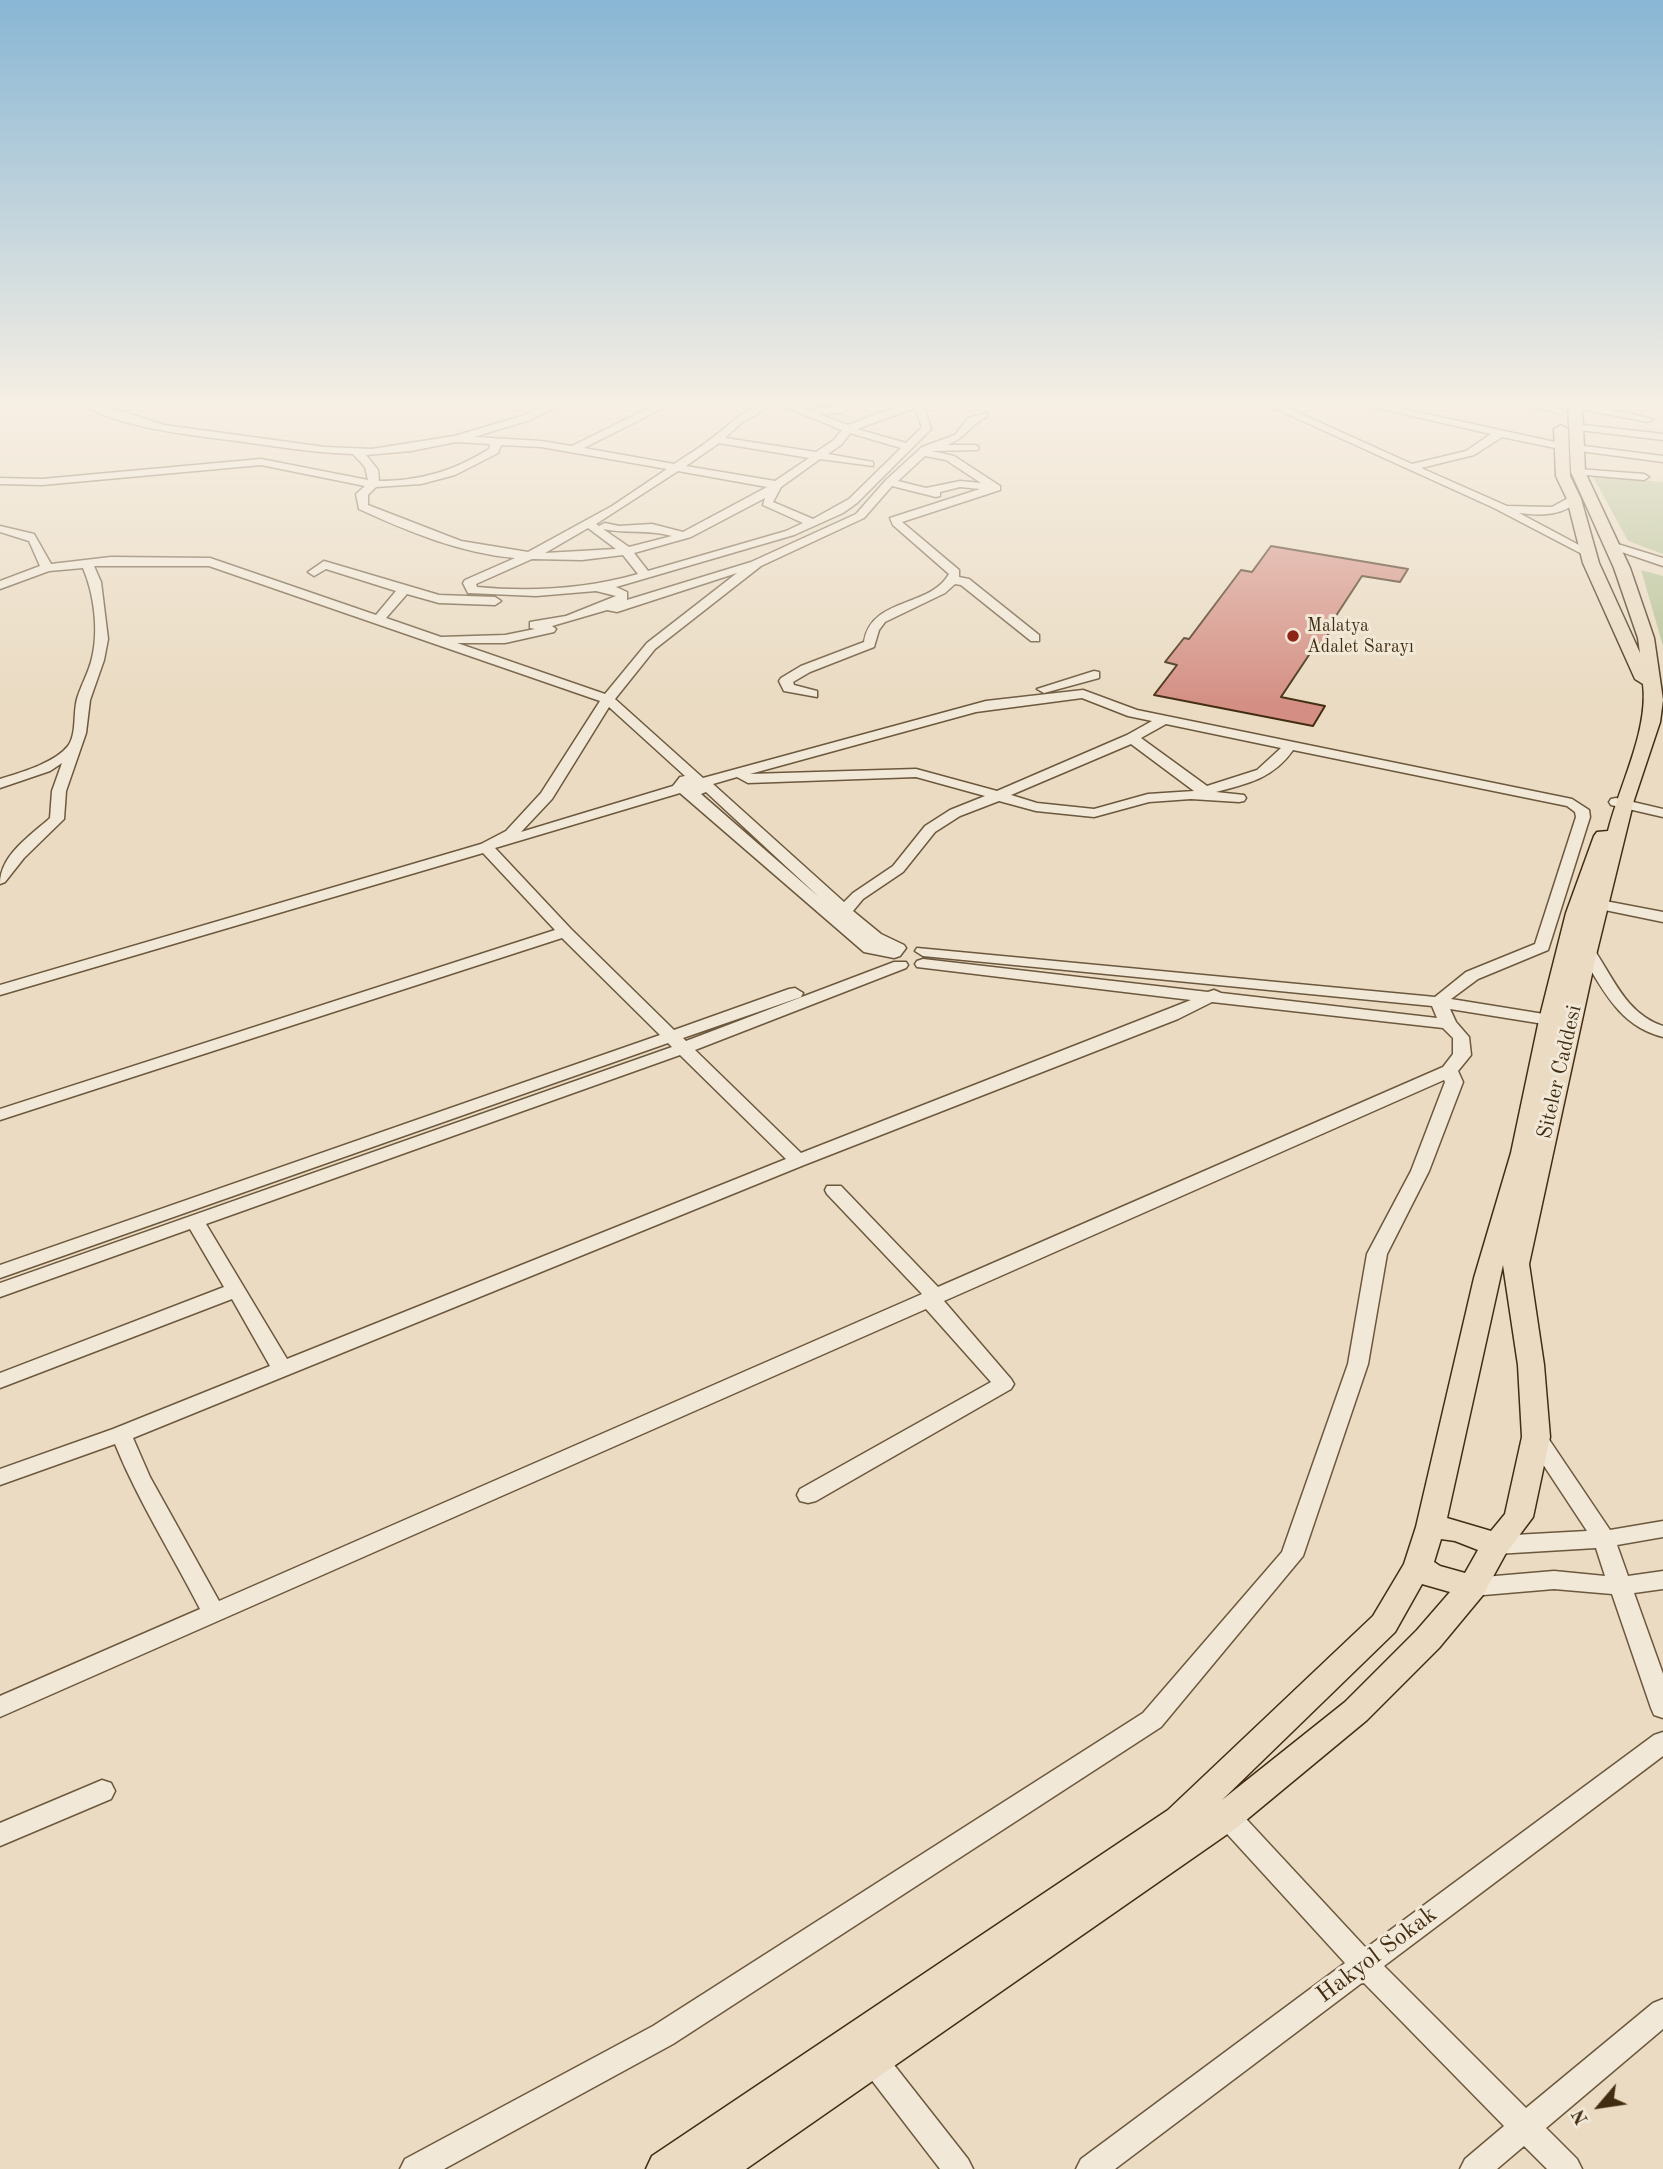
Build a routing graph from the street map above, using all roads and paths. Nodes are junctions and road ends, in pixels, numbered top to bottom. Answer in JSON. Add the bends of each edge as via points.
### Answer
{"nodes":[{"id":1,"x":363,"y":504,"type":"edge"},
{"id":2,"x":620,"y":504,"type":"edge"},
{"id":3,"x":745,"y":504,"type":"edge"},
{"id":4,"x":769,"y":504,"type":"edge"},
{"id":5,"x":848,"y":504,"type":"edge"},
{"id":6,"x":870,"y":504,"type":"edge"},
{"id":7,"x":943,"y":504,"type":"edge"},
{"id":8,"x":1494,"y":504,"type":"edge"},
{"id":9,"x":1566,"y":504,"type":"edge"},
{"id":10,"x":1575,"y":504,"type":"edge"},
{"id":11,"x":1592,"y":504,"type":"edge"},
{"id":12,"x":1498,"y":506,"type":"junction"},
{"id":13,"x":632,"y":520,"type":"dead end"},
{"id":14,"x":813,"y":523,"type":"junction"},
{"id":15,"x":589,"y":524,"type":"junction"},
{"id":16,"x":605,"y":526,"type":"junction"},
{"id":17,"x":0,"y":528,"type":"edge"},
{"id":18,"x":684,"y":536,"type":"junction"},
{"id":19,"x":1586,"y":546,"type":"junction"},
{"id":20,"x":626,"y":551,"type":"junction"},
{"id":21,"x":1614,"y":553,"type":"junction"},
{"id":22,"x":534,"y":554,"type":"junction"},
{"id":23,"x":310,"y":559,"type":"dead end"},
{"id":24,"x":1663,"y":562,"type":"edge"},
{"id":25,"x":87,"y":563,"type":"junction"},
{"id":26,"x":757,"y":564,"type":"junction"},
{"id":27,"x":702,"y":567,"type":"dead end"},
{"id":28,"x":47,"y":568,"type":"junction"},
{"id":29,"x":1663,"y":572,"type":"edge"},
{"id":30,"x":645,"y":576,"type":"junction"},
{"id":31,"x":953,"y":580,"type":"junction"},
{"id":32,"x":0,"y":585,"type":"edge"},
{"id":33,"x":404,"y":590,"type":"junction"},
{"id":34,"x":623,"y":595,"type":"junction"},
{"id":35,"x":377,"y":621,"type":"junction"},
{"id":36,"x":534,"y":625,"type":"dead end"},
{"id":37,"x":1035,"y":638,"type":"dead end"},
{"id":38,"x":432,"y":639,"type":"junction"},
{"id":39,"x":1094,"y":675,"type":"dead end"},
{"id":40,"x":1658,"y":690,"type":"edge"},
{"id":41,"x":812,"y":694,"type":"dead end"},
{"id":42,"x":608,"y":699,"type":"junction"},
{"id":43,"x":977,"y":708,"type":"junction"},
{"id":44,"x":1163,"y":720,"type":"junction"},
{"id":45,"x":1132,"y":738,"type":"junction"},
{"id":46,"x":1290,"y":746,"type":"junction"},
{"id":47,"x":74,"y":749,"type":"junction"},
{"id":48,"x":738,"y":771,"type":"junction"},
{"id":49,"x":0,"y":784,"type":"edge"},
{"id":50,"x":695,"y":785,"type":"junction"},
{"id":51,"x":1204,"y":795,"type":"junction"},
{"id":52,"x":998,"y":796,"type":"junction"},
{"id":53,"x":1240,"y":798,"type":"dead end"},
{"id":54,"x":1621,"y":801,"type":"junction"},
{"id":55,"x":1663,"y":810,"type":"edge"},
{"id":56,"x":485,"y":847,"type":"junction"},
{"id":57,"x":0,"y":879,"type":"edge"},
{"id":58,"x":1600,"y":905,"type":"junction"},
{"id":59,"x":844,"y":911,"type":"junction"},
{"id":60,"x":1663,"y":917,"type":"edge"},
{"id":61,"x":565,"y":932,"type":"junction"},
{"id":62,"x":1587,"y":951,"type":"junction"},
{"id":63,"x":897,"y":956,"type":"junction"},
{"id":64,"x":923,"y":957,"type":"junction"},
{"id":65,"x":0,"y":990,"type":"edge"},
{"id":66,"x":1214,"y":995,"type":"junction"},
{"id":67,"x":1438,"y":1002,"type":"junction"},
{"id":68,"x":1550,"y":1020,"type":"junction"},
{"id":69,"x":1448,"y":1024,"type":"junction"},
{"id":70,"x":1663,"y":1032,"type":"edge"},
{"id":71,"x":679,"y":1042,"type":"junction"},
{"id":72,"x":1449,"y":1071,"type":"junction"},
{"id":73,"x":0,"y":1115,"type":"edge"},
{"id":74,"x":798,"y":1161,"type":"junction"},
{"id":75,"x":834,"y":1190,"type":"dead end"},
{"id":76,"x":195,"y":1221,"type":"junction"},
{"id":77,"x":0,"y":1272,"type":"edge"},
{"id":78,"x":0,"y":1290,"type":"edge"},
{"id":79,"x":237,"y":1290,"type":"junction"},
{"id":80,"x":932,"y":1298,"type":"junction"},
{"id":81,"x":282,"y":1368,"type":"junction"},
{"id":82,"x":0,"y":1381,"type":"edge"},
{"id":83,"x":121,"y":1434,"type":"junction"},
{"id":84,"x":1536,"y":1437,"type":"junction"},
{"id":85,"x":0,"y":1477,"type":"edge"},
{"id":86,"x":808,"y":1495,"type":"dead end"},
{"id":87,"x":1431,"y":1527,"type":"junction"},
{"id":88,"x":1663,"y":1529,"type":"edge"},
{"id":89,"x":1604,"y":1539,"type":"junction"},
{"id":90,"x":1496,"y":1545,"type":"junction"},
{"id":91,"x":1418,"y":1565,"type":"junction"},
{"id":92,"x":1663,"y":1580,"type":"edge"},
{"id":93,"x":1622,"y":1586,"type":"junction"},
{"id":94,"x":1472,"y":1587,"type":"junction"},
{"id":95,"x":214,"y":1614,"type":"junction"},
{"id":96,"x":0,"y":1707,"type":"edge"},
{"id":97,"x":1663,"y":1708,"type":"edge"},
{"id":98,"x":1663,"y":1742,"type":"edge"},
{"id":99,"x":102,"y":1791,"type":"dead end"},
{"id":100,"x":1227,"y":1816,"type":"junction"},
{"id":101,"x":0,"y":1835,"type":"edge"},
{"id":102,"x":1364,"y":1965,"type":"junction"},
{"id":103,"x":1663,"y":2012,"type":"edge"},
{"id":104,"x":862,"y":2049,"type":"junction"},
{"id":105,"x":1525,"y":2127,"type":"junction"},
{"id":106,"x":415,"y":2169,"type":"edge"},
{"id":107,"x":665,"y":2169,"type":"edge"},
{"id":108,"x":713,"y":2169,"type":"edge"},
{"id":109,"x":958,"y":2169,"type":"edge"},
{"id":110,"x":1091,"y":2169,"type":"edge"},
{"id":111,"x":1475,"y":2169,"type":"edge"},
{"id":112,"x":1567,"y":2169,"type":"edge"}],
"edges":[{"from":1,"to":22,"type":"street","via":[[398,523],[490,551]]},
{"from":2,"to":15,"type":"street"},
{"from":3,"to":18,"type":"street"},
{"from":4,"to":14,"type":"street"},
{"from":5,"to":14,"type":"street"},
{"from":6,"to":26,"type":"street","via":[[860,516]]},
{"from":7,"to":31,"type":"street","via":[[895,520],[955,573]]},
{"from":8,"to":12,"type":"street"},
{"from":9,"to":12,"type":"street","via":[[1547,512]]},
{"from":10,"to":19,"type":"main road","name":"Siteler Caddesi"},
{"from":11,"to":21,"type":"main road","name":"Siteler Caddesi"},
{"from":12,"to":19,"type":"street"},
{"from":13,"to":16,"type":"street"},
{"from":14,"to":30,"type":"street"},
{"from":15,"to":16,"type":"street"},
{"from":15,"to":20,"type":"street"},
{"from":15,"to":22,"type":"street"},
{"from":16,"to":18,"type":"street","via":[[652,527]]},
{"from":17,"to":28,"type":"street","via":[[36,539]]},
{"from":18,"to":20,"type":"street"},
{"from":19,"to":21,"type":"main road"},
{"from":19,"to":54,"type":"main road","name":"Siteler Caddesi","via":[[1643,674],[1645,708]]},
{"from":20,"to":22,"type":"street","via":[[557,557]]},
{"from":20,"to":30,"type":"street"},
{"from":21,"to":24,"type":"street"},
{"from":21,"to":29,"type":"street"},
{"from":21,"to":40,"type":"main road","name":"Siteler Caddesi","via":[[1646,638]]},
{"from":22,"to":30,"type":"street","via":[[469,583],[472,590],[618,585]]},
{"from":23,"to":33,"type":"street","via":[[319,569]]},
{"from":25,"to":28,"type":"street"},
{"from":25,"to":35,"type":"street","via":[[134,559],[209,562]]},
{"from":25,"to":47,"type":"street","via":[[95,582],[102,639]]},
{"from":26,"to":38,"type":"street","via":[[540,632],[505,639]]},
{"from":26,"to":42,"type":"street","via":[[651,646]]},
{"from":27,"to":34,"type":"street"},
{"from":28,"to":32,"type":"street"},
{"from":31,"to":37,"type":"street","via":[[965,582]]},
{"from":31,"to":41,"type":"street","via":[[886,616],[874,627],[870,645],[786,681],[789,688]]},
{"from":33,"to":34,"type":"street","via":[[472,602],[611,589]]},
{"from":33,"to":35,"type":"street"},
{"from":34,"to":36,"type":"street","via":[[621,601],[578,616]]},
{"from":35,"to":38,"type":"street"},
{"from":38,"to":42,"type":"street"},
{"from":39,"to":43,"type":"street"},
{"from":40,"to":54,"type":"main road","name":"Siteler Caddesi"},
{"from":42,"to":50,"type":"street"},
{"from":42,"to":56,"type":"street","via":[[547,796],[511,834]]},
{"from":43,"to":44,"type":"street","via":[[1083,694],[1116,709]]},
{"from":43,"to":48,"type":"street"},
{"from":44,"to":45,"type":"street"},
{"from":44,"to":46,"type":"street"},
{"from":45,"to":51,"type":"street"},
{"from":45,"to":52,"type":"street"},
{"from":46,"to":51,"type":"street","via":[[1281,761],[1257,777]]},
{"from":46,"to":67,"type":"street","via":[[1572,803],[1582,810],[1542,947],[1468,978]]},
{"from":47,"to":49,"type":"street","via":[[45,768]]},
{"from":47,"to":57,"type":"street","via":[[59,791],[57,819]]},
{"from":48,"to":50,"type":"street"},
{"from":48,"to":52,"type":"street","via":[[748,779],[916,773]]},
{"from":50,"to":56,"type":"street"},
{"from":50,"to":59,"type":"street"},
{"from":50,"to":63,"type":"street","via":[[870,949]]},
{"from":51,"to":52,"type":"street","via":[[1148,798],[1094,813],[1036,807]]},
{"from":51,"to":53,"type":"street"},
{"from":52,"to":59,"type":"street","via":[[930,829],[898,869]]},
{"from":54,"to":55,"type":"street"},
{"from":54,"to":58,"type":"main road","name":"Siteler Caddesi"},
{"from":54,"to":68,"type":"main road","name":"Siteler Caddesi","via":[[1576,913]]},
{"from":56,"to":61,"type":"street"},
{"from":56,"to":65,"type":"street"},
{"from":58,"to":60,"type":"street"},
{"from":58,"to":62,"type":"main road","name":"Siteler Caddesi"},
{"from":59,"to":63,"type":"street"},
{"from":61,"to":71,"type":"street"},
{"from":61,"to":73,"type":"street"},
{"from":62,"to":70,"type":"street","via":[[1621,1007],[1644,1028]]},
{"from":62,"to":84,"type":"main road","name":"Siteler Caddesi","via":[[1516,1264]]},
{"from":63,"to":64,"type":"street","via":[[913,948]]},
{"from":63,"to":71,"type":"street"},
{"from":64,"to":66,"type":"street"},
{"from":64,"to":67,"type":"street"},
{"from":66,"to":69,"type":"street"},
{"from":66,"to":74,"type":"street"},
{"from":67,"to":68,"type":"street"},
{"from":67,"to":69,"type":"street"},
{"from":68,"to":87,"type":"main road","name":"Siteler Caddesi","via":[[1523,1153],[1487,1278]]},
{"from":69,"to":72,"type":"street","via":[[1461,1037],[1462,1055]]},
{"from":71,"to":74,"type":"street"},
{"from":71,"to":76,"type":"street"},
{"from":71,"to":77,"type":"street"},
{"from":72,"to":80,"type":"street"},
{"from":72,"to":106,"type":"street","via":[[1454,1082],[1420,1171],[1377,1254],[1358,1364],[1292,1556],[1152,1720],[663,2035]]},
{"from":74,"to":81,"type":"street"},
{"from":75,"to":80,"type":"street"},
{"from":76,"to":78,"type":"street"},
{"from":76,"to":79,"type":"street"},
{"from":79,"to":81,"type":"street"},
{"from":79,"to":82,"type":"street"},
{"from":80,"to":86,"type":"street","via":[[1004,1384]]},
{"from":80,"to":95,"type":"street"},
{"from":81,"to":83,"type":"street"},
{"from":83,"to":85,"type":"street"},
{"from":83,"to":95,"type":"street","via":[[140,1479]]},
{"from":84,"to":89,"type":"street"},
{"from":84,"to":90,"type":"main road","name":"Siteler Caddesi","via":[[1519,1517]]},
{"from":87,"to":90,"type":"main road","via":[[1458,1530]]},
{"from":87,"to":91,"type":"main road","name":"Siteler Caddesi"},
{"from":88,"to":89,"type":"street"},
{"from":89,"to":90,"type":"street"},
{"from":89,"to":93,"type":"street"},
{"from":90,"to":94,"type":"main road","name":"Siteler Caddesi"},
{"from":91,"to":94,"type":"main road","via":[[1430,1575]]},
{"from":91,"to":104,"type":"main road","name":"Siteler Caddesi","via":[[1384,1624],[1180,1820]]},
{"from":92,"to":93,"type":"street"},
{"from":93,"to":94,"type":"street","via":[[1554,1580]]},
{"from":93,"to":97,"type":"street"},
{"from":94,"to":100,"type":"main road","name":"Siteler Caddesi","via":[[1356,1711]]},
{"from":95,"to":96,"type":"street"},
{"from":98,"to":102,"type":"street","name":"Hakyol Sokak"},
{"from":99,"to":101,"type":"street"},
{"from":100,"to":102,"type":"street"},
{"from":100,"to":104,"type":"main road","name":"Siteler Caddesi"},
{"from":102,"to":105,"type":"street"},
{"from":102,"to":110,"type":"street","name":"Hakyol Sokak"},
{"from":103,"to":105,"type":"street"},
{"from":104,"to":107,"type":"main road"},
{"from":104,"to":108,"type":"main road"},
{"from":104,"to":109,"type":"street"},
{"from":105,"to":111,"type":"street"},
{"from":105,"to":112,"type":"street"}]}
